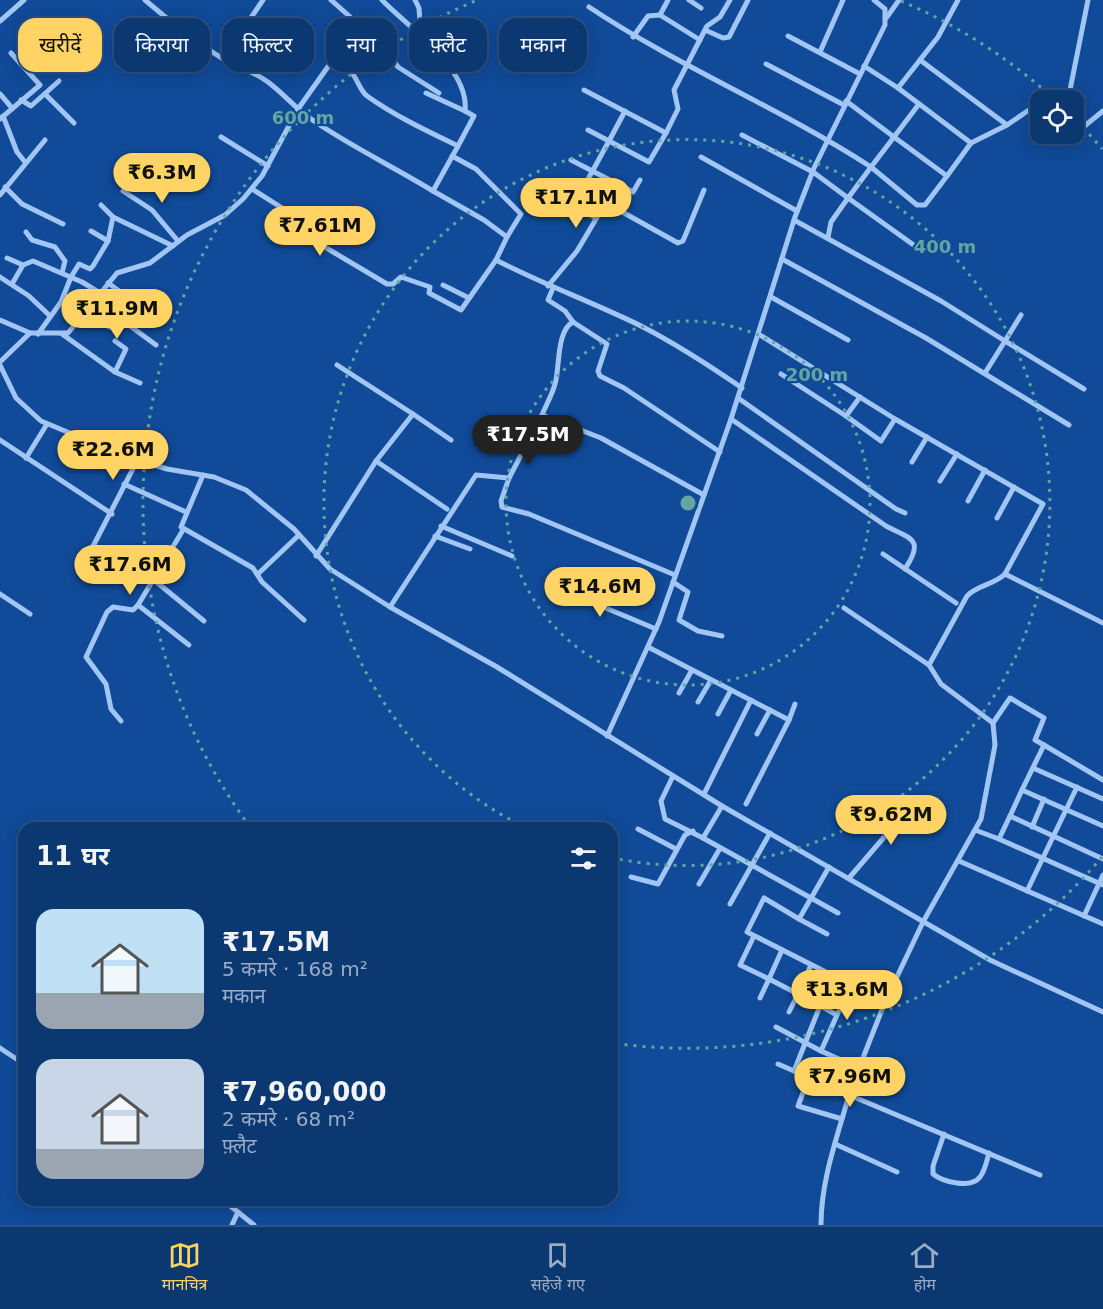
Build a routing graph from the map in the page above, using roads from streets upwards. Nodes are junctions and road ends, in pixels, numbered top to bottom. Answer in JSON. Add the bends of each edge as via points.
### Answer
{"nodes":[{"id":1,"x":24,"y":0,"type":"edge"},
{"id":2,"x":145,"y":0,"type":"edge"},
{"id":3,"x":331,"y":0,"type":"edge"},
{"id":4,"x":382,"y":0,"type":"edge"},
{"id":5,"x":415,"y":0,"type":"edge"},
{"id":6,"x":668,"y":0,"type":"edge"},
{"id":7,"x":688,"y":0,"type":"edge"},
{"id":8,"x":730,"y":0,"type":"edge"},
{"id":9,"x":748,"y":0,"type":"edge"},
{"id":10,"x":843,"y":0,"type":"edge"},
{"id":11,"x":874,"y":0,"type":"edge"},
{"id":12,"x":899,"y":0,"type":"edge"},
{"id":13,"x":958,"y":0,"type":"edge"},
{"id":14,"x":1088,"y":0,"type":"edge"},
{"id":15,"x":261,"y":1,"type":"edge"},
{"id":16,"x":589,"y":7,"type":"dead end"},
{"id":17,"x":701,"y":9,"type":"dead end"},
{"id":18,"x":660,"y":15,"type":"junction"},
{"id":19,"x":887,"y":17,"type":"junction"},
{"id":20,"x":250,"y":18,"type":"edge"},
{"id":21,"x":420,"y":18,"type":"edge"},
{"id":22,"x":0,"y":21,"type":"edge"},
{"id":23,"x":409,"y":26,"type":"edge"},
{"id":24,"x":705,"y":30,"type":"junction"},
{"id":25,"x":788,"y":36,"type":"dead end"},
{"id":26,"x":633,"y":37,"type":"junction"},
{"id":27,"x":700,"y":40,"type":"junction"},
{"id":28,"x":11,"y":52,"type":"dead end"},
{"id":29,"x":820,"y":52,"type":"junction"},
{"id":30,"x":222,"y":58,"type":"edge"},
{"id":31,"x":920,"y":60,"type":"junction"},
{"id":32,"x":766,"y":64,"type":"dead end"},
{"id":33,"x":688,"y":66,"type":"junction"},
{"id":34,"x":864,"y":66,"type":"junction"},
{"id":35,"x":249,"y":72,"type":"edge"},
{"id":36,"x":451,"y":72,"type":"edge"},
{"id":37,"x":860,"y":74,"type":"junction"},
{"id":38,"x":59,"y":81,"type":"dead end"},
{"id":39,"x":898,"y":88,"type":"junction"},
{"id":40,"x":584,"y":90,"type":"dead end"},
{"id":41,"x":1070,"y":90,"type":"edge"},
{"id":42,"x":426,"y":93,"type":"dead end"},
{"id":43,"x":439,"y":93,"type":"dead end"},
{"id":44,"x":0,"y":94,"type":"edge"},
{"id":45,"x":45,"y":94,"type":"junction"},
{"id":46,"x":21,"y":100,"type":"junction"},
{"id":47,"x":845,"y":103,"type":"junction"},
{"id":48,"x":919,"y":104,"type":"junction"},
{"id":49,"x":12,"y":108,"type":"junction"},
{"id":50,"x":298,"y":109,"type":"junction"},
{"id":51,"x":1030,"y":110,"type":"edge"},
{"id":52,"x":465,"y":111,"type":"junction"},
{"id":53,"x":625,"y":111,"type":"junction"},
{"id":54,"x":1103,"y":111,"type":"edge"},
{"id":55,"x":2,"y":117,"type":"edge"},
{"id":56,"x":74,"y":123,"type":"dead end"},
{"id":57,"x":1007,"y":125,"type":"junction"},
{"id":58,"x":1084,"y":126,"type":"edge"},
{"id":59,"x":588,"y":130,"type":"dead end"},
{"id":60,"x":666,"y":133,"type":"junction"},
{"id":61,"x":742,"y":135,"type":"dead end"},
{"id":62,"x":221,"y":137,"type":"dead end"},
{"id":63,"x":894,"y":137,"type":"junction"},
{"id":64,"x":827,"y":139,"type":"junction"},
{"id":65,"x":45,"y":140,"type":"dead end"},
{"id":66,"x":609,"y":141,"type":"junction"},
{"id":67,"x":971,"y":143,"type":"junction"},
{"id":68,"x":458,"y":146,"type":"junction"},
{"id":69,"x":452,"y":156,"type":"junction"},
{"id":70,"x":701,"y":157,"type":"dead end"},
{"id":71,"x":571,"y":160,"type":"dead end"},
{"id":72,"x":25,"y":162,"type":"junction"},
{"id":73,"x":268,"y":166,"type":"junction"},
{"id":74,"x":871,"y":167,"type":"junction"},
{"id":75,"x":592,"y":171,"type":"junction"},
{"id":76,"x":813,"y":172,"type":"junction"},
{"id":77,"x":947,"y":176,"type":"junction"},
{"id":78,"x":640,"y":180,"type":"dead end"},
{"id":79,"x":5,"y":187,"type":"junction"},
{"id":80,"x":252,"y":189,"type":"junction"},
{"id":81,"x":704,"y":190,"type":"dead end"},
{"id":82,"x":123,"y":191,"type":"dead end"},
{"id":83,"x":433,"y":191,"type":"junction"},
{"id":84,"x":0,"y":194,"type":"edge"},
{"id":85,"x":849,"y":198,"type":"junction"},
{"id":86,"x":101,"y":205,"type":"dead end"},
{"id":87,"x":797,"y":211,"type":"junction"},
{"id":88,"x":113,"y":217,"type":"junction"},
{"id":89,"x":596,"y":218,"type":"junction"},
{"id":90,"x":794,"y":220,"type":"junction"},
{"id":91,"x":63,"y":224,"type":"dead end"},
{"id":92,"x":91,"y":231,"type":"dead end"},
{"id":93,"x":26,"y":232,"type":"dead end"},
{"id":94,"x":507,"y":237,"type":"junction"},
{"id":95,"x":828,"y":237,"type":"junction"},
{"id":96,"x":108,"y":241,"type":"junction"},
{"id":97,"x":176,"y":244,"type":"junction"},
{"id":98,"x":922,"y":252,"type":"dead end"},
{"id":99,"x":7,"y":258,"type":"dead end"},
{"id":100,"x":496,"y":260,"type":"junction"},
{"id":101,"x":782,"y":260,"type":"junction"},
{"id":102,"x":22,"y":266,"type":"junction"},
{"id":103,"x":62,"y":273,"type":"junction"},
{"id":104,"x":0,"y":277,"type":"edge"},
{"id":105,"x":71,"y":277,"type":"junction"},
{"id":106,"x":108,"y":283,"type":"junction"},
{"id":107,"x":12,"y":284,"type":"junction"},
{"id":108,"x":442,"y":285,"type":"dead end"},
{"id":109,"x":550,"y":287,"type":"junction"},
{"id":110,"x":100,"y":293,"type":"junction"},
{"id":111,"x":64,"y":296,"type":"junction"},
{"id":112,"x":771,"y":297,"type":"junction"},
{"id":113,"x":469,"y":298,"type":"junction"},
{"id":114,"x":139,"y":305,"type":"junction"},
{"id":115,"x":88,"y":308,"type":"junction"},
{"id":116,"x":49,"y":315,"type":"junction"},
{"id":117,"x":1022,"y":315,"type":"dead end"},
{"id":118,"x":157,"y":318,"type":"dead end"},
{"id":119,"x":0,"y":320,"type":"edge"},
{"id":120,"x":573,"y":322,"type":"junction"},
{"id":121,"x":126,"y":323,"type":"junction"},
{"id":122,"x":30,"y":333,"type":"junction"},
{"id":123,"x":38,"y":334,"type":"junction"},
{"id":124,"x":62,"y":334,"type":"junction"},
{"id":125,"x":760,"y":334,"type":"junction"},
{"id":126,"x":848,"y":340,"type":"dead end"},
{"id":127,"x":115,"y":341,"type":"dead end"},
{"id":128,"x":1005,"y":341,"type":"junction"},
{"id":129,"x":156,"y":345,"type":"dead end"},
{"id":130,"x":0,"y":363,"type":"edge"},
{"id":131,"x":338,"y":365,"type":"dead end"},
{"id":132,"x":115,"y":372,"type":"junction"},
{"id":133,"x":985,"y":373,"type":"junction"},
{"id":134,"x":781,"y":374,"type":"dead end"},
{"id":135,"x":2,"y":376,"type":"edge"},
{"id":136,"x":140,"y":383,"type":"dead end"},
{"id":137,"x":742,"y":388,"type":"junction"},
{"id":138,"x":1084,"y":389,"type":"dead end"},
{"id":139,"x":860,"y":397,"type":"junction"},
{"id":140,"x":738,"y":398,"type":"junction"},
{"id":141,"x":413,"y":414,"type":"junction"},
{"id":142,"x":542,"y":415,"type":"junction"},
{"id":143,"x":846,"y":417,"type":"junction"},
{"id":144,"x":731,"y":419,"type":"junction"},
{"id":145,"x":895,"y":419,"type":"junction"},
{"id":146,"x":47,"y":424,"type":"junction"},
{"id":147,"x":1069,"y":425,"type":"dead end"},
{"id":148,"x":927,"y":437,"type":"junction"},
{"id":149,"x":0,"y":440,"type":"edge"},
{"id":150,"x":451,"y":440,"type":"dead end"},
{"id":151,"x":720,"y":452,"type":"junction"},
{"id":152,"x":957,"y":454,"type":"junction"},
{"id":153,"x":26,"y":458,"type":"junction"},
{"id":154,"x":138,"y":459,"type":"junction"},
{"id":155,"x":376,"y":461,"type":"junction"},
{"id":156,"x":912,"y":462,"type":"dead end"},
{"id":157,"x":985,"y":471,"type":"junction"},
{"id":158,"x":203,"y":475,"type":"junction"},
{"id":159,"x":509,"y":477,"type":"junction"},
{"id":160,"x":940,"y":481,"type":"dead end"},
{"id":161,"x":124,"y":484,"type":"junction"},
{"id":162,"x":1014,"y":487,"type":"junction"},
{"id":163,"x":704,"y":495,"type":"junction"},
{"id":164,"x":968,"y":501,"type":"dead end"},
{"id":165,"x":447,"y":509,"type":"dead end"},
{"id":166,"x":186,"y":512,"type":"junction"},
{"id":167,"x":905,"y":513,"type":"dead end"},
{"id":168,"x":112,"y":514,"type":"junction"},
{"id":169,"x":997,"y":518,"type":"dead end"},
{"id":170,"x":441,"y":526,"type":"junction"},
{"id":171,"x":183,"y":531,"type":"junction"},
{"id":172,"x":299,"y":535,"type":"junction"},
{"id":173,"x":435,"y":536,"type":"junction"},
{"id":174,"x":470,"y":549,"type":"dead end"},
{"id":175,"x":883,"y":554,"type":"dead end"},
{"id":176,"x":316,"y":556,"type":"junction"},
{"id":177,"x":512,"y":556,"type":"dead end"},
{"id":178,"x":87,"y":558,"type":"dead end"},
{"id":179,"x":905,"y":569,"type":"junction"},
{"id":180,"x":259,"y":573,"type":"junction"},
{"id":181,"x":1005,"y":574,"type":"junction"},
{"id":182,"x":675,"y":575,"type":"junction"},
{"id":183,"x":154,"y":580,"type":"junction"},
{"id":184,"x":673,"y":582,"type":"junction"},
{"id":185,"x":554,"y":586,"type":"dead end"},
{"id":186,"x":0,"y":594,"type":"edge"},
{"id":187,"x":956,"y":603,"type":"dead end"},
{"id":188,"x":138,"y":605,"type":"junction"},
{"id":189,"x":390,"y":607,"type":"junction"},
{"id":190,"x":844,"y":608,"type":"dead end"},
{"id":191,"x":30,"y":614,"type":"dead end"},
{"id":192,"x":304,"y":620,"type":"dead end"},
{"id":193,"x":204,"y":621,"type":"dead end"},
{"id":194,"x":1103,"y":623,"type":"edge"},
{"id":195,"x":656,"y":629,"type":"junction"},
{"id":196,"x":722,"y":636,"type":"dead end"},
{"id":197,"x":189,"y":645,"type":"dead end"},
{"id":198,"x":648,"y":647,"type":"junction"},
{"id":199,"x":928,"y":665,"type":"junction"},
{"id":200,"x":692,"y":670,"type":"junction"},
{"id":201,"x":711,"y":680,"type":"junction"},
{"id":202,"x":731,"y":690,"type":"junction"},
{"id":203,"x":679,"y":693,"type":"dead end"},
{"id":204,"x":751,"y":700,"type":"junction"},
{"id":205,"x":699,"y":702,"type":"dead end"},
{"id":206,"x":795,"y":704,"type":"dead end"},
{"id":207,"x":770,"y":710,"type":"junction"},
{"id":208,"x":718,"y":714,"type":"dead end"},
{"id":209,"x":789,"y":720,"type":"junction"},
{"id":210,"x":121,"y":722,"type":"dead end"},
{"id":211,"x":993,"y":723,"type":"junction"},
{"id":212,"x":757,"y":734,"type":"dead end"},
{"id":213,"x":607,"y":736,"type":"junction"},
{"id":214,"x":1044,"y":745,"type":"junction"},
{"id":215,"x":1033,"y":768,"type":"junction"},
{"id":216,"x":673,"y":776,"type":"junction"},
{"id":217,"x":1103,"y":780,"type":"edge"},
{"id":218,"x":1077,"y":788,"type":"junction"},
{"id":219,"x":1022,"y":790,"type":"junction"},
{"id":220,"x":704,"y":795,"type":"junction"},
{"id":221,"x":1103,"y":799,"type":"edge"},
{"id":222,"x":916,"y":800,"type":"dead end"},
{"id":223,"x":1044,"y":800,"type":"junction"},
{"id":224,"x":746,"y":804,"type":"dead end"},
{"id":225,"x":722,"y":806,"type":"junction"},
{"id":226,"x":1066,"y":810,"type":"junction"},
{"id":227,"x":1010,"y":816,"type":"junction"},
{"id":228,"x":1032,"y":826,"type":"junction"},
{"id":229,"x":1103,"y":826,"type":"edge"},
{"id":230,"x":638,"y":829,"type":"dead end"},
{"id":231,"x":975,"y":830,"type":"junction"},
{"id":232,"x":693,"y":831,"type":"junction"},
{"id":233,"x":770,"y":833,"type":"junction"},
{"id":234,"x":1054,"y":836,"type":"junction"},
{"id":235,"x":703,"y":838,"type":"junction"},
{"id":236,"x":999,"y":839,"type":"junction"},
{"id":237,"x":676,"y":849,"type":"junction"},
{"id":238,"x":719,"y":849,"type":"junction"},
{"id":239,"x":1043,"y":859,"type":"junction"},
{"id":240,"x":1103,"y":859,"type":"edge"},
{"id":241,"x":959,"y":861,"type":"junction"},
{"id":242,"x":752,"y":867,"type":"junction"},
{"id":243,"x":830,"y":867,"type":"junction"},
{"id":244,"x":1103,"y":875,"type":"edge"},
{"id":245,"x":631,"y":877,"type":"dead end"},
{"id":246,"x":849,"y":878,"type":"junction"},
{"id":247,"x":699,"y":884,"type":"dead end"},
{"id":248,"x":1101,"y":884,"type":"edge"},
{"id":249,"x":1027,"y":891,"type":"junction"},
{"id":250,"x":811,"y":897,"type":"junction"},
{"id":251,"x":729,"y":904,"type":"dead end"},
{"id":252,"x":838,"y":913,"type":"dead end"},
{"id":253,"x":1084,"y":916,"type":"junction"},
{"id":254,"x":799,"y":919,"type":"junction"},
{"id":255,"x":923,"y":922,"type":"junction"},
{"id":256,"x":1103,"y":924,"type":"edge"},
{"id":257,"x":827,"y":934,"type":"dead end"},
{"id":258,"x":754,"y":936,"type":"junction"},
{"id":259,"x":782,"y":950,"type":"junction"},
{"id":260,"x":811,"y":965,"type":"junction"},
{"id":261,"x":769,"y":979,"type":"junction"},
{"id":262,"x":852,"y":985,"type":"junction"},
{"id":263,"x":798,"y":994,"type":"junction"},
{"id":264,"x":760,"y":998,"type":"dead end"},
{"id":265,"x":885,"y":1002,"type":"junction"},
{"id":266,"x":820,"y":1006,"type":"junction"},
{"id":267,"x":789,"y":1012,"type":"dead end"},
{"id":268,"x":1103,"y":1012,"type":"edge"},
{"id":269,"x":837,"y":1015,"type":"junction"},
{"id":270,"x":776,"y":1027,"type":"dead end"},
{"id":271,"x":806,"y":1043,"type":"junction"},
{"id":272,"x":0,"y":1048,"type":"edge"},
{"id":273,"x":821,"y":1051,"type":"junction"},
{"id":274,"x":18,"y":1060,"type":"edge"},
{"id":275,"x":778,"y":1064,"type":"dead end"},
{"id":276,"x":858,"y":1068,"type":"junction"},
{"id":277,"x":794,"y":1071,"type":"junction"},
{"id":278,"x":809,"y":1077,"type":"junction"},
{"id":279,"x":849,"y":1095,"type":"junction"},
{"id":280,"x":842,"y":1119,"type":"junction"},
{"id":281,"x":944,"y":1134,"type":"junction"},
{"id":282,"x":834,"y":1144,"type":"junction"},
{"id":283,"x":989,"y":1153,"type":"junction"},
{"id":284,"x":897,"y":1172,"type":"dead end"},
{"id":285,"x":1040,"y":1175,"type":"dead end"},
{"id":286,"x":230,"y":1206,"type":"edge"},
{"id":287,"x":238,"y":1212,"type":"junction"},
{"id":288,"x":232,"y":1225,"type":"edge"},
{"id":289,"x":254,"y":1225,"type":"edge"},
{"id":290,"x":821,"y":1225,"type":"edge"}],
"edges":[{"from":1,"to":22,"type":"street"},
{"from":2,"to":30,"type":"street","via":[[188,36]]},
{"from":3,"to":43,"type":"street","via":[[384,47],[398,67]]},
{"from":4,"to":23,"type":"street"},
{"from":5,"to":21,"type":"street"},
{"from":6,"to":18,"type":"street"},
{"from":7,"to":17,"type":"street"},
{"from":8,"to":24,"type":"street","via":[[720,17]]},
{"from":9,"to":24,"type":"street","via":[[729,37]]},
{"from":10,"to":29,"type":"street"},
{"from":11,"to":19,"type":"street","via":[[885,9]]},
{"from":12,"to":19,"type":"street"},
{"from":13,"to":31,"type":"street"},
{"from":14,"to":41,"type":"street"},
{"from":15,"to":20,"type":"street"},
{"from":16,"to":26,"type":"street"},
{"from":18,"to":26,"type":"street","via":[[648,16]]},
{"from":18,"to":27,"type":"street"},
{"from":19,"to":34,"type":"street"},
{"from":24,"to":27,"type":"street"},
{"from":25,"to":29,"type":"street"},
{"from":26,"to":33,"type":"street"},
{"from":27,"to":33,"type":"street"},
{"from":28,"to":46,"type":"street","via":[[40,85]]},
{"from":29,"to":37,"type":"street"},
{"from":31,"to":39,"type":"street"},
{"from":31,"to":57,"type":"street"},
{"from":32,"to":47,"type":"street"},
{"from":33,"to":60,"type":"street","via":[[673,94],[678,109]]},
{"from":33,"to":64,"type":"street"},
{"from":34,"to":37,"type":"street"},
{"from":34,"to":39,"type":"street"},
{"from":35,"to":50,"type":"street","via":[[267,81]]},
{"from":36,"to":52,"type":"street","via":[[461,83]]},
{"from":37,"to":47,"type":"street"},
{"from":38,"to":45,"type":"street"},
{"from":39,"to":48,"type":"street"},
{"from":40,"to":53,"type":"street"},
{"from":42,"to":52,"type":"street"},
{"from":44,"to":49,"type":"street"},
{"from":45,"to":46,"type":"street","via":[[31,106]]},
{"from":45,"to":56,"type":"street"},
{"from":46,"to":49,"type":"street"},
{"from":47,"to":63,"type":"street"},
{"from":47,"to":64,"type":"street"},
{"from":48,"to":63,"type":"street"},
{"from":48,"to":67,"type":"street"},
{"from":49,"to":55,"type":"street"},
{"from":50,"to":68,"type":"street","via":[[335,61],[355,75],[365,95]]},
{"from":50,"to":73,"type":"street"},
{"from":50,"to":83,"type":"street","via":[[333,134]]},
{"from":51,"to":57,"type":"street"},
{"from":52,"to":68,"type":"street","via":[[474,116]]},
{"from":53,"to":60,"type":"street"},
{"from":53,"to":66,"type":"street"},
{"from":54,"to":58,"type":"street"},
{"from":55,"to":72,"type":"street"},
{"from":57,"to":67,"type":"street"},
{"from":59,"to":66,"type":"street"},
{"from":60,"to":66,"type":"street","via":[[649,162]]},
{"from":61,"to":76,"type":"street"},
{"from":62,"to":73,"type":"street"},
{"from":63,"to":74,"type":"street"},
{"from":63,"to":77,"type":"street"},
{"from":64,"to":74,"type":"street"},
{"from":64,"to":76,"type":"street"},
{"from":65,"to":72,"type":"street"},
{"from":66,"to":75,"type":"street"},
{"from":67,"to":77,"type":"street"},
{"from":68,"to":69,"type":"street"},
{"from":69,"to":83,"type":"street"},
{"from":69,"to":94,"type":"street","via":[[476,169],[521,214]]},
{"from":70,"to":87,"type":"street"},
{"from":71,"to":75,"type":"street"},
{"from":72,"to":79,"type":"street"},
{"from":73,"to":80,"type":"street"},
{"from":74,"to":77,"type":"street","via":[[920,206],[926,205]]},
{"from":74,"to":85,"type":"street"},
{"from":75,"to":78,"type":"street","via":[[633,192]]},
{"from":75,"to":89,"type":"street","via":[[576,201],[579,208]]},
{"from":76,"to":85,"type":"street"},
{"from":76,"to":87,"type":"street"},
{"from":79,"to":84,"type":"street"},
{"from":79,"to":91,"type":"street","via":[[22,204]]},
{"from":80,"to":97,"type":"street","via":[[225,214]]},
{"from":80,"to":113,"type":"street","via":[[290,213],[296,230],[387,284],[408,278],[430,287],[429,293],[461,310]]},
{"from":81,"to":89,"type":"street","via":[[678,243],[612,207],[602,209]]},
{"from":82,"to":97,"type":"street","via":[[152,210]]},
{"from":83,"to":94,"type":"street"},
{"from":85,"to":95,"type":"street","via":[[831,222]]},
{"from":85,"to":98,"type":"street"},
{"from":86,"to":88,"type":"street"},
{"from":87,"to":90,"type":"street"},
{"from":88,"to":96,"type":"street"},
{"from":88,"to":97,"type":"street"},
{"from":89,"to":109,"type":"street"},
{"from":90,"to":95,"type":"street"},
{"from":90,"to":101,"type":"street"},
{"from":92,"to":96,"type":"street"},
{"from":93,"to":103,"type":"street","via":[[32,240],[57,249],[64,261]]},
{"from":94,"to":100,"type":"street"},
{"from":95,"to":128,"type":"street"},
{"from":96,"to":105,"type":"street","via":[[91,268],[79,264]]},
{"from":97,"to":106,"type":"street","via":[[150,263],[117,273]]},
{"from":99,"to":102,"type":"street"},
{"from":100,"to":109,"type":"street"},
{"from":100,"to":113,"type":"street"},
{"from":101,"to":112,"type":"street"},
{"from":101,"to":133,"type":"street"},
{"from":102,"to":103,"type":"street","via":[[33,261]]},
{"from":102,"to":107,"type":"street"},
{"from":103,"to":105,"type":"street"},
{"from":104,"to":107,"type":"street"},
{"from":105,"to":110,"type":"street"},
{"from":105,"to":111,"type":"street"},
{"from":106,"to":110,"type":"street"},
{"from":106,"to":114,"type":"street"},
{"from":107,"to":116,"type":"street"},
{"from":108,"to":113,"type":"street"},
{"from":109,"to":120,"type":"street","via":[[548,300]]},
{"from":109,"to":137,"type":"street","via":[[641,326],[699,358]]},
{"from":110,"to":115,"type":"street"},
{"from":111,"to":115,"type":"street"},
{"from":111,"to":116,"type":"street"},
{"from":112,"to":125,"type":"street"},
{"from":112,"to":126,"type":"street"},
{"from":114,"to":118,"type":"street"},
{"from":114,"to":121,"type":"street"},
{"from":115,"to":121,"type":"street","via":[[113,328]]},
{"from":115,"to":124,"type":"street","via":[[73,330]]},
{"from":116,"to":123,"type":"street"},
{"from":117,"to":128,"type":"street"},
{"from":119,"to":122,"type":"street"},
{"from":120,"to":142,"type":"street","via":[[568,325],[557,355],[555,386]]},
{"from":120,"to":151,"type":"street","via":[[607,344],[598,371],[600,376]]},
{"from":121,"to":129,"type":"street"},
{"from":122,"to":123,"type":"street"},
{"from":122,"to":130,"type":"street"},
{"from":123,"to":124,"type":"street"},
{"from":124,"to":132,"type":"street"},
{"from":125,"to":137,"type":"street"},
{"from":125,"to":139,"type":"street"},
{"from":127,"to":132,"type":"street","via":[[126,349]]},
{"from":128,"to":133,"type":"street"},
{"from":128,"to":138,"type":"street"},
{"from":130,"to":135,"type":"street"},
{"from":131,"to":141,"type":"street"},
{"from":132,"to":136,"type":"street"},
{"from":133,"to":147,"type":"street"},
{"from":134,"to":143,"type":"street"},
{"from":135,"to":146,"type":"street","via":[[27,411]]},
{"from":137,"to":140,"type":"street"},
{"from":139,"to":143,"type":"street"},
{"from":139,"to":145,"type":"street"},
{"from":140,"to":144,"type":"street"},
{"from":140,"to":167,"type":"street"},
{"from":141,"to":150,"type":"street"},
{"from":141,"to":155,"type":"street"},
{"from":142,"to":159,"type":"street"},
{"from":142,"to":163,"type":"street","via":[[600,438]]},
{"from":143,"to":145,"type":"street","via":[[881,441]]},
{"from":144,"to":151,"type":"street"},
{"from":144,"to":179,"type":"street","via":[[886,526],[910,538],[916,546]]},
{"from":145,"to":148,"type":"street"},
{"from":146,"to":153,"type":"street"},
{"from":146,"to":154,"type":"street"},
{"from":148,"to":152,"type":"street"},
{"from":148,"to":156,"type":"street"},
{"from":149,"to":153,"type":"street"},
{"from":151,"to":163,"type":"street"},
{"from":152,"to":157,"type":"street"},
{"from":152,"to":160,"type":"street"},
{"from":153,"to":168,"type":"street"},
{"from":154,"to":158,"type":"street"},
{"from":154,"to":161,"type":"street"},
{"from":155,"to":165,"type":"street"},
{"from":155,"to":176,"type":"street"},
{"from":157,"to":162,"type":"street"},
{"from":157,"to":164,"type":"street"},
{"from":158,"to":166,"type":"street"},
{"from":158,"to":172,"type":"street","via":[[246,490]]},
{"from":159,"to":170,"type":"street","via":[[476,475]]},
{"from":159,"to":182,"type":"street","via":[[502,507],[529,514]]},
{"from":161,"to":166,"type":"street"},
{"from":161,"to":168,"type":"street"},
{"from":162,"to":169,"type":"street"},
{"from":162,"to":181,"type":"street","via":[[1043,504]]},
{"from":163,"to":182,"type":"street"},
{"from":166,"to":171,"type":"street"},
{"from":168,"to":178,"type":"street"},
{"from":170,"to":173,"type":"street"},
{"from":170,"to":177,"type":"street"},
{"from":171,"to":180,"type":"street"},
{"from":171,"to":183,"type":"street"},
{"from":172,"to":176,"type":"street"},
{"from":172,"to":180,"type":"street"},
{"from":173,"to":174,"type":"street"},
{"from":173,"to":189,"type":"street"},
{"from":175,"to":179,"type":"street"},
{"from":176,"to":189,"type":"street"},
{"from":179,"to":187,"type":"street"},
{"from":180,"to":192,"type":"street","via":[[262,582]]},
{"from":181,"to":194,"type":"street"},
{"from":181,"to":199,"type":"street","via":[[990,585],[972,590]]},
{"from":182,"to":184,"type":"street"},
{"from":183,"to":188,"type":"street"},
{"from":183,"to":193,"type":"street"},
{"from":184,"to":195,"type":"street"},
{"from":184,"to":196,"type":"street","via":[[688,592],[679,620],[698,631]]},
{"from":185,"to":195,"type":"street"},
{"from":186,"to":191,"type":"street"},
{"from":188,"to":197,"type":"street"},
{"from":188,"to":210,"type":"street","via":[[133,610],[113,607],[86,657],[106,684],[111,709]]},
{"from":189,"to":213,"type":"street"},
{"from":190,"to":199,"type":"street"},
{"from":195,"to":198,"type":"street"},
{"from":198,"to":200,"type":"street"},
{"from":198,"to":213,"type":"street"},
{"from":199,"to":211,"type":"street","via":[[941,684]]},
{"from":200,"to":201,"type":"street"},
{"from":200,"to":203,"type":"street"},
{"from":201,"to":202,"type":"street"},
{"from":201,"to":205,"type":"street"},
{"from":202,"to":204,"type":"street"},
{"from":202,"to":208,"type":"street"},
{"from":204,"to":207,"type":"street"},
{"from":204,"to":220,"type":"street"},
{"from":206,"to":209,"type":"street"},
{"from":207,"to":209,"type":"street"},
{"from":207,"to":212,"type":"street"},
{"from":209,"to":224,"type":"street"},
{"from":211,"to":214,"type":"street","via":[[1010,698],[1044,718],[1035,740]]},
{"from":211,"to":231,"type":"street","via":[[995,745],[987,801]]},
{"from":213,"to":216,"type":"street"},
{"from":214,"to":215,"type":"street"},
{"from":214,"to":217,"type":"street"},
{"from":215,"to":218,"type":"street"},
{"from":215,"to":219,"type":"street"},
{"from":216,"to":220,"type":"street"},
{"from":216,"to":232,"type":"street","via":[[662,801],[663,814],[665,819]]},
{"from":218,"to":221,"type":"street"},
{"from":218,"to":226,"type":"street"},
{"from":219,"to":223,"type":"street"},
{"from":219,"to":227,"type":"street"},
{"from":220,"to":225,"type":"street"},
{"from":222,"to":246,"type":"street"},
{"from":223,"to":226,"type":"street"},
{"from":223,"to":228,"type":"street"},
{"from":225,"to":233,"type":"street"},
{"from":225,"to":235,"type":"street"},
{"from":226,"to":229,"type":"street"},
{"from":226,"to":234,"type":"street"},
{"from":227,"to":228,"type":"street"},
{"from":227,"to":236,"type":"street"},
{"from":228,"to":234,"type":"street"},
{"from":230,"to":237,"type":"street"},
{"from":231,"to":236,"type":"street"},
{"from":231,"to":241,"type":"street"},
{"from":232,"to":235,"type":"street"},
{"from":232,"to":237,"type":"street","via":[[685,835]]},
{"from":233,"to":242,"type":"street"},
{"from":233,"to":243,"type":"street"},
{"from":234,"to":239,"type":"street"},
{"from":234,"to":240,"type":"street"},
{"from":235,"to":238,"type":"street"},
{"from":236,"to":239,"type":"street"},
{"from":237,"to":245,"type":"street","via":[[658,884]]},
{"from":238,"to":242,"type":"street"},
{"from":238,"to":247,"type":"street"},
{"from":239,"to":248,"type":"street"},
{"from":239,"to":249,"type":"street"},
{"from":241,"to":249,"type":"street"},
{"from":241,"to":255,"type":"street"},
{"from":242,"to":250,"type":"street"},
{"from":242,"to":251,"type":"street"},
{"from":243,"to":246,"type":"street"},
{"from":243,"to":250,"type":"street"},
{"from":244,"to":248,"type":"street"},
{"from":246,"to":255,"type":"street"},
{"from":248,"to":253,"type":"street"},
{"from":249,"to":253,"type":"street"},
{"from":250,"to":252,"type":"street"},
{"from":250,"to":254,"type":"street"},
{"from":253,"to":256,"type":"street"},
{"from":254,"to":257,"type":"street"},
{"from":254,"to":258,"type":"street","via":[[764,898],[747,932]]},
{"from":255,"to":265,"type":"street"},
{"from":255,"to":268,"type":"street","via":[[990,960]]},
{"from":258,"to":259,"type":"street"},
{"from":258,"to":261,"type":"street","via":[[740,965]]},
{"from":259,"to":260,"type":"street"},
{"from":259,"to":261,"type":"street"},
{"from":260,"to":262,"type":"street"},
{"from":260,"to":263,"type":"street"},
{"from":261,"to":263,"type":"street"},
{"from":261,"to":264,"type":"street"},
{"from":262,"to":265,"type":"street"},
{"from":262,"to":269,"type":"street"},
{"from":263,"to":266,"type":"street"},
{"from":263,"to":267,"type":"street"},
{"from":265,"to":276,"type":"street"},
{"from":266,"to":269,"type":"street"},
{"from":266,"to":271,"type":"street"},
{"from":269,"to":273,"type":"street"},
{"from":270,"to":271,"type":"street"},
{"from":271,"to":273,"type":"street"},
{"from":271,"to":277,"type":"street"},
{"from":272,"to":274,"type":"street"},
{"from":273,"to":276,"type":"street"},
{"from":275,"to":277,"type":"street"},
{"from":276,"to":279,"type":"street"},
{"from":277,"to":278,"type":"street"},
{"from":278,"to":279,"type":"street"},
{"from":278,"to":280,"type":"street","via":[[798,1106]]},
{"from":279,"to":280,"type":"street"},
{"from":279,"to":281,"type":"street"},
{"from":280,"to":282,"type":"street"},
{"from":281,"to":283,"type":"street"},
{"from":281,"to":283,"type":"street","via":[[933,1166],[937,1177],[958,1183],[976,1180],[982,1175]]},
{"from":282,"to":284,"type":"street"},
{"from":282,"to":290,"type":"street","via":[[821,1203]]},
{"from":283,"to":285,"type":"street"},
{"from":286,"to":287,"type":"street"},
{"from":287,"to":288,"type":"street"},
{"from":287,"to":289,"type":"street"}]}
